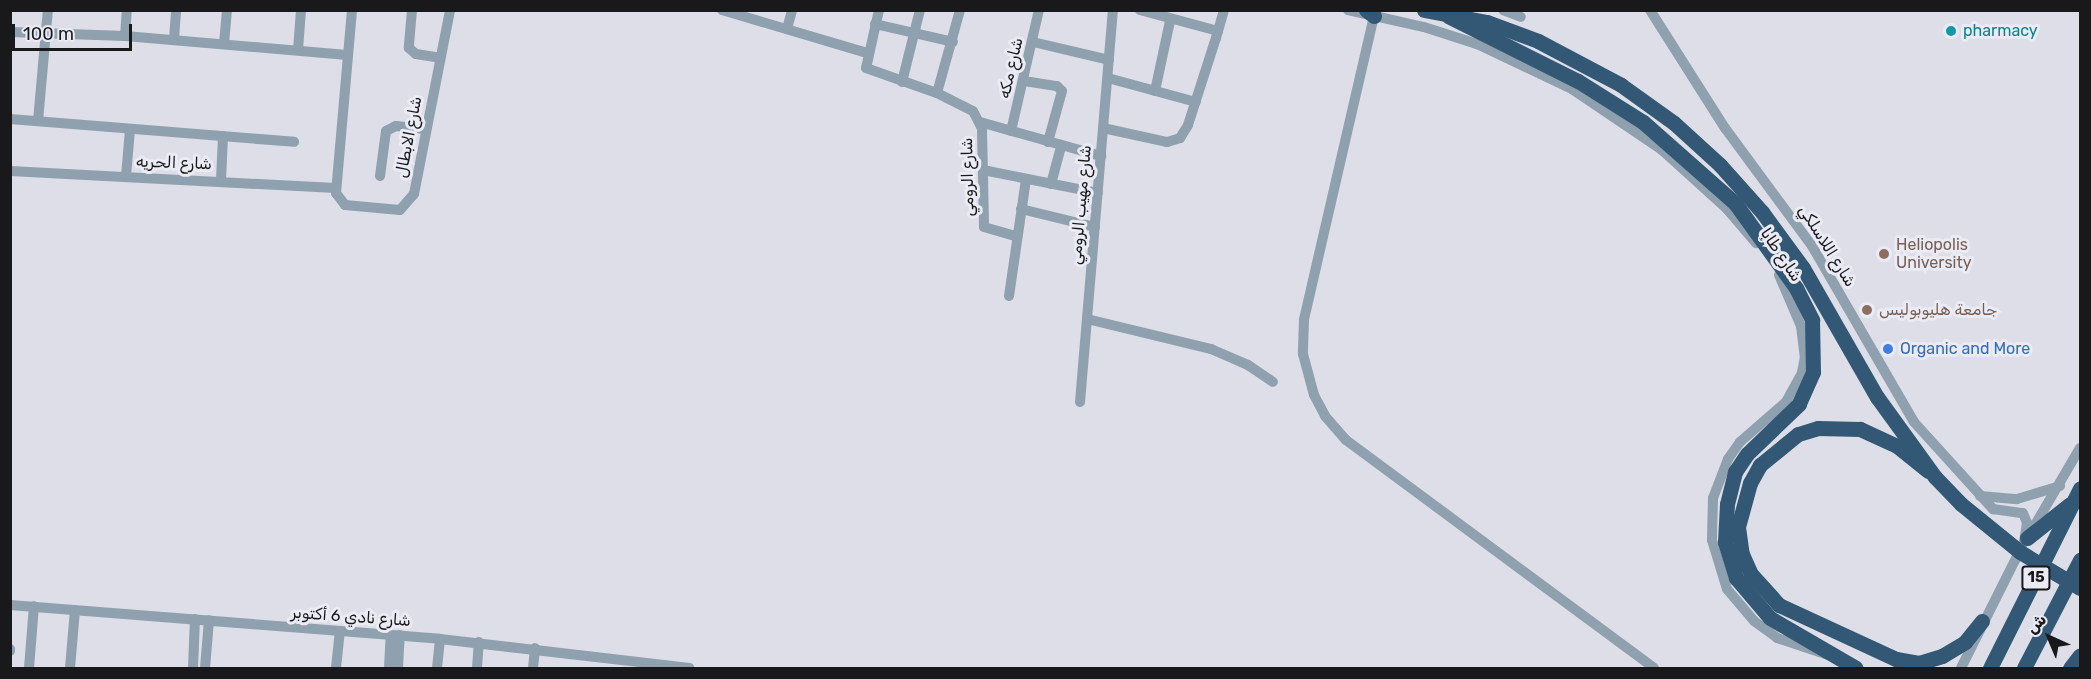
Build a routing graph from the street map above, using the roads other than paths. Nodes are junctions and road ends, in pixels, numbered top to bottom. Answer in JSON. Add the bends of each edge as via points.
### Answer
{"nodes":[{"id":1,"x":48,"y":10,"type":"edge"},
{"id":2,"x":128,"y":10,"type":"edge"},
{"id":3,"x":176,"y":10,"type":"edge"},
{"id":4,"x":227,"y":10,"type":"edge"},
{"id":5,"x":301,"y":10,"type":"edge"},
{"id":6,"x":351,"y":10,"type":"edge"},
{"id":7,"x":412,"y":10,"type":"edge"},
{"id":8,"x":450,"y":10,"type":"edge"},
{"id":9,"x":722,"y":10,"type":"edge"},
{"id":10,"x":792,"y":10,"type":"edge"},
{"id":11,"x":879,"y":10,"type":"edge"},
{"id":12,"x":920,"y":10,"type":"edge"},
{"id":13,"x":960,"y":10,"type":"edge"},
{"id":14,"x":1039,"y":10,"type":"edge"},
{"id":15,"x":1113,"y":10,"type":"edge"},
{"id":16,"x":1140,"y":10,"type":"edge"},
{"id":17,"x":1224,"y":10,"type":"edge"},
{"id":18,"x":1348,"y":10,"type":"edge"},
{"id":19,"x":1424,"y":10,"type":"edge"},
{"id":20,"x":1503,"y":10,"type":"edge"},
{"id":21,"x":1650,"y":10,"type":"edge"},
{"id":22,"x":1370,"y":13,"type":"edge"},
{"id":23,"x":1448,"y":16,"type":"junction"},
{"id":24,"x":1521,"y":17,"type":"dead end"},
{"id":25,"x":1170,"y":21,"type":"junction"},
{"id":26,"x":875,"y":24,"type":"junction"},
{"id":27,"x":787,"y":29,"type":"junction"},
{"id":28,"x":1218,"y":31,"type":"junction"},
{"id":29,"x":10,"y":32,"type":"edge"},
{"id":30,"x":915,"y":33,"type":"junction"},
{"id":31,"x":46,"y":34,"type":"junction"},
{"id":32,"x":125,"y":36,"type":"junction"},
{"id":33,"x":174,"y":40,"type":"junction"},
{"id":34,"x":953,"y":42,"type":"junction"},
{"id":35,"x":1033,"y":42,"type":"junction"},
{"id":36,"x":224,"y":44,"type":"junction"},
{"id":37,"x":298,"y":50,"type":"junction"},
{"id":38,"x":347,"y":54,"type":"junction"},
{"id":39,"x":866,"y":57,"type":"junction"},
{"id":40,"x":440,"y":58,"type":"junction"},
{"id":41,"x":1109,"y":60,"type":"junction"},
{"id":42,"x":1108,"y":78,"type":"junction"},
{"id":43,"x":1024,"y":81,"type":"junction"},
{"id":44,"x":902,"y":82,"type":"junction"},
{"id":45,"x":1155,"y":91,"type":"junction"},
{"id":46,"x":937,"y":93,"type":"junction"},
{"id":47,"x":1196,"y":102,"type":"junction"},
{"id":48,"x":10,"y":119,"type":"edge"},
{"id":49,"x":38,"y":121,"type":"junction"},
{"id":50,"x":980,"y":122,"type":"junction"},
{"id":51,"x":1103,"y":128,"type":"junction"},
{"id":52,"x":130,"y":129,"type":"junction"},
{"id":53,"x":425,"y":129,"type":"junction"},
{"id":54,"x":1011,"y":131,"type":"junction"},
{"id":55,"x":223,"y":136,"type":"junction"},
{"id":56,"x":294,"y":142,"type":"dead end"},
{"id":57,"x":1048,"y":142,"type":"junction"},
{"id":58,"x":1061,"y":147,"type":"junction"},
{"id":59,"x":1101,"y":156,"type":"junction"},
{"id":60,"x":983,"y":170,"type":"junction"},
{"id":61,"x":10,"y":171,"type":"edge"},
{"id":62,"x":126,"y":176,"type":"junction"},
{"id":63,"x":380,"y":176,"type":"dead end"},
{"id":64,"x":221,"y":180,"type":"junction"},
{"id":65,"x":1026,"y":180,"type":"junction"},
{"id":66,"x":1051,"y":184,"type":"junction"},
{"id":67,"x":336,"y":188,"type":"junction"},
{"id":68,"x":1098,"y":194,"type":"junction"},
{"id":69,"x":1731,"y":206,"type":"junction"},
{"id":70,"x":1021,"y":209,"type":"junction"},
{"id":71,"x":1095,"y":227,"type":"junction"},
{"id":72,"x":1015,"y":236,"type":"junction"},
{"id":73,"x":1008,"y":296,"type":"dead end"},
{"id":74,"x":1087,"y":319,"type":"junction"},
{"id":75,"x":1273,"y":382,"type":"dead end"},
{"id":76,"x":1080,"y":402,"type":"dead end"},
{"id":77,"x":2080,"y":448,"type":"edge"},
{"id":78,"x":1935,"y":477,"type":"junction"},
{"id":79,"x":2060,"y":486,"type":"junction"},
{"id":80,"x":2077,"y":494,"type":"edge"},
{"id":81,"x":1980,"y":496,"type":"junction"},
{"id":82,"x":2026,"y":540,"type":"junction"},
{"id":83,"x":2080,"y":560,"type":"edge"},
{"id":84,"x":2080,"y":588,"type":"edge"},
{"id":85,"x":10,"y":605,"type":"edge"},
{"id":86,"x":34,"y":606,"type":"junction"},
{"id":87,"x":75,"y":609,"type":"junction"},
{"id":88,"x":195,"y":619,"type":"junction"},
{"id":89,"x":209,"y":620,"type":"junction"},
{"id":90,"x":1982,"y":621,"type":"junction"},
{"id":91,"x":340,"y":631,"type":"junction"},
{"id":92,"x":396,"y":635,"type":"junction"},
{"id":93,"x":440,"y":639,"type":"junction"},
{"id":94,"x":479,"y":642,"type":"junction"},
{"id":95,"x":535,"y":648,"type":"junction"},
{"id":96,"x":2080,"y":655,"type":"edge"},
{"id":97,"x":612,"y":663,"type":"edge"},
{"id":98,"x":671,"y":667,"type":"edge"},
{"id":99,"x":29,"y":669,"type":"edge"},
{"id":100,"x":70,"y":669,"type":"edge"},
{"id":101,"x":193,"y":669,"type":"edge"},
{"id":102,"x":206,"y":669,"type":"edge"},
{"id":103,"x":336,"y":669,"type":"edge"},
{"id":104,"x":388,"y":669,"type":"edge"},
{"id":105,"x":398,"y":669,"type":"edge"},
{"id":106,"x":437,"y":669,"type":"edge"},
{"id":107,"x":477,"y":669,"type":"edge"},
{"id":108,"x":533,"y":669,"type":"edge"},
{"id":109,"x":689,"y":669,"type":"edge"},
{"id":110,"x":1654,"y":669,"type":"edge"},
{"id":111,"x":1856,"y":669,"type":"edge"},
{"id":112,"x":1961,"y":669,"type":"edge"},
{"id":113,"x":1990,"y":669,"type":"edge"},
{"id":114,"x":2024,"y":669,"type":"edge"},
{"id":115,"x":2070,"y":669,"type":"edge"}],
"edges":[{"from":1,"to":31,"type":"street"},
{"from":2,"to":32,"type":"street"},
{"from":3,"to":33,"type":"street"},
{"from":4,"to":36,"type":"street"},
{"from":5,"to":37,"type":"street"},
{"from":6,"to":38,"type":"street"},
{"from":7,"to":40,"type":"street","via":[[409,48],[416,54]]},
{"from":8,"to":40,"type":"street","name":"شارع الابطال"},
{"from":9,"to":27,"type":"street"},
{"from":10,"to":27,"type":"street"},
{"from":11,"to":26,"type":"street"},
{"from":12,"to":30,"type":"street"},
{"from":13,"to":34,"type":"street"},
{"from":14,"to":35,"type":"street","name":"شارع مكه"},
{"from":15,"to":41,"type":"street","name":"شارع مهيب الرومي"},
{"from":16,"to":25,"type":"street"},
{"from":17,"to":28,"type":"street"},
{"from":18,"to":22,"type":"street"},
{"from":19,"to":23,"type":"highway"},
{"from":20,"to":24,"type":"street"},
{"from":21,"to":81,"type":"street","name":"شارع اللاسلكي","via":[[1725,128],[1812,246],[1914,422]]},
{"from":22,"to":69,"type":"street","via":[[1477,44],[1572,89],[1638,131]]},
{"from":22,"to":110,"type":"street","via":[[1304,320],[1304,354],[1314,395],[1325,416],[1346,440]]},
{"from":23,"to":69,"type":"highway","via":[[1611,100],[1679,151]]},
{"from":23,"to":78,"type":"highway","bridge":true,"via":[[1478,19],[1538,41],[1598,71],[1653,107],[1742,189],[1803,268],[1877,397]]},
{"from":25,"to":28,"type":"street"},
{"from":25,"to":45,"type":"street"},
{"from":26,"to":30,"type":"street"},
{"from":26,"to":39,"type":"street"},
{"from":27,"to":39,"type":"street"},
{"from":28,"to":47,"type":"street"},
{"from":29,"to":31,"type":"street"},
{"from":30,"to":34,"type":"street"},
{"from":30,"to":44,"type":"street"},
{"from":31,"to":32,"type":"street"},
{"from":31,"to":49,"type":"street"},
{"from":32,"to":33,"type":"street"},
{"from":33,"to":36,"type":"street"},
{"from":34,"to":46,"type":"street"},
{"from":35,"to":41,"type":"street"},
{"from":35,"to":43,"type":"street","name":"شارع مكه"},
{"from":36,"to":37,"type":"street"},
{"from":37,"to":38,"type":"street"},
{"from":38,"to":67,"type":"street"},
{"from":39,"to":44,"type":"street","name":"شارع الرومي","via":[[871,73]]},
{"from":40,"to":53,"type":"street","name":"شارع الابطال"},
{"from":41,"to":42,"type":"street","name":"شارع مهيب الرومي"},
{"from":42,"to":45,"type":"street"},
{"from":42,"to":51,"type":"street","name":"شارع مهيب الرومي"},
{"from":43,"to":54,"type":"street","name":"شارع مكه"},
{"from":43,"to":57,"type":"street","via":[[1057,86],[1062,91]]},
{"from":44,"to":46,"type":"street","name":"شارع الرومي"},
{"from":45,"to":47,"type":"street"},
{"from":46,"to":50,"type":"street","name":"شارع الرومي","via":[[968,106]]},
{"from":47,"to":51,"type":"street","via":[[1185,133],[1174,141]]},
{"from":48,"to":49,"type":"street"},
{"from":49,"to":52,"type":"street"},
{"from":50,"to":54,"type":"street"},
{"from":50,"to":60,"type":"street","name":"شارع الرومي"},
{"from":51,"to":59,"type":"street","name":"شارع مهيب الرومي"},
{"from":52,"to":55,"type":"street"},
{"from":52,"to":62,"type":"street"},
{"from":53,"to":63,"type":"street","via":[[396,126],[386,131]]},
{"from":53,"to":67,"type":"street","name":"شارع الابطال","via":[[409,204],[400,210],[345,205]]},
{"from":54,"to":57,"type":"street"},
{"from":55,"to":56,"type":"street"},
{"from":55,"to":64,"type":"street"},
{"from":57,"to":58,"type":"street"},
{"from":58,"to":59,"type":"street"},
{"from":58,"to":66,"type":"street"},
{"from":59,"to":68,"type":"street","name":"شارع مهيب الرومي"},
{"from":60,"to":65,"type":"street"},
{"from":60,"to":72,"type":"street","name":"شارع الرومي","via":[[984,227]]},
{"from":61,"to":62,"type":"street","name":"شارع الحريه"},
{"from":62,"to":64,"type":"street","name":"شارع الحريه"},
{"from":64,"to":67,"type":"street","name":"شارع الحريه"},
{"from":65,"to":66,"type":"street"},
{"from":65,"to":70,"type":"street"},
{"from":66,"to":68,"type":"street"},
{"from":68,"to":71,"type":"street","name":"شارع مهيب الرومي"},
{"from":69,"to":111,"type":"highway","via":[[1806,304],[1816,355],[1808,388],[1799,404],[1735,472],[1727,504],[1725,542],[1736,578],[1751,600],[1770,618]]},
{"from":70,"to":71,"type":"street"},
{"from":70,"to":72,"type":"street"},
{"from":71,"to":74,"type":"street","name":"شارع مهيب الرومي"},
{"from":72,"to":73,"type":"street"},
{"from":74,"to":75,"type":"street","via":[[1211,350],[1248,365]]},
{"from":74,"to":76,"type":"street","name":"شارع مهيب الرومي"},
{"from":77,"to":79,"type":"street"},
{"from":78,"to":84,"type":"highway","bridge":true,"via":[[2012,546]]},
{"from":78,"to":90,"type":"highway","via":[[1881,437],[1843,426],[1798,434],[1760,465],[1742,504],[1738,527],[1742,554],[1751,574],[1779,605],[1875,652],[1907,662],[1926,662],[1950,652]]},
{"from":79,"to":81,"type":"street","via":[[2017,499]]},
{"from":79,"to":82,"type":"street"},
{"from":80,"to":82,"type":"highway"},
{"from":80,"to":113,"type":"highway","number":"15"},
{"from":81,"to":82,"type":"street","name":"شارع اللاسلكي","via":[[1997,511],[2013,509],[2023,513]]},
{"from":82,"to":90,"type":"street"},
{"from":83,"to":114,"type":"highway","number":"15"},
{"from":85,"to":86,"type":"street","name":"شارع نادي 6 أكتوبر"},
{"from":86,"to":87,"type":"street","name":"شارع نادي 6 أكتوبر"},
{"from":86,"to":99,"type":"street"},
{"from":87,"to":88,"type":"street","name":"شارع نادي 6 أكتوبر"},
{"from":87,"to":100,"type":"street"},
{"from":88,"to":89,"type":"street","name":"شارع نادي 6 أكتوبر"},
{"from":88,"to":101,"type":"street"},
{"from":89,"to":91,"type":"street","name":"شارع نادي 6 أكتوبر"},
{"from":89,"to":102,"type":"street"},
{"from":90,"to":112,"type":"street"},
{"from":91,"to":92,"type":"street","name":"شارع نادي 6 أكتوبر"},
{"from":91,"to":103,"type":"street"},
{"from":92,"to":93,"type":"street","name":"شارع نادي 6 أكتوبر"},
{"from":92,"to":104,"type":"street"},
{"from":92,"to":105,"type":"street"},
{"from":93,"to":94,"type":"street","name":"شارع نادي 6 أكتوبر"},
{"from":93,"to":106,"type":"street"},
{"from":94,"to":95,"type":"street","name":"شارع نادي 6 أكتوبر"},
{"from":94,"to":107,"type":"street"},
{"from":95,"to":97,"type":"street","name":"شارع نادي 6 أكتوبر"},
{"from":95,"to":108,"type":"street"},
{"from":96,"to":115,"type":"highway"},
{"from":97,"to":98,"type":"street","name":"شارع نادي 6 أكتوبر"},
{"from":98,"to":109,"type":"street","name":"شارع نادي 6 أكتوبر"}]}
